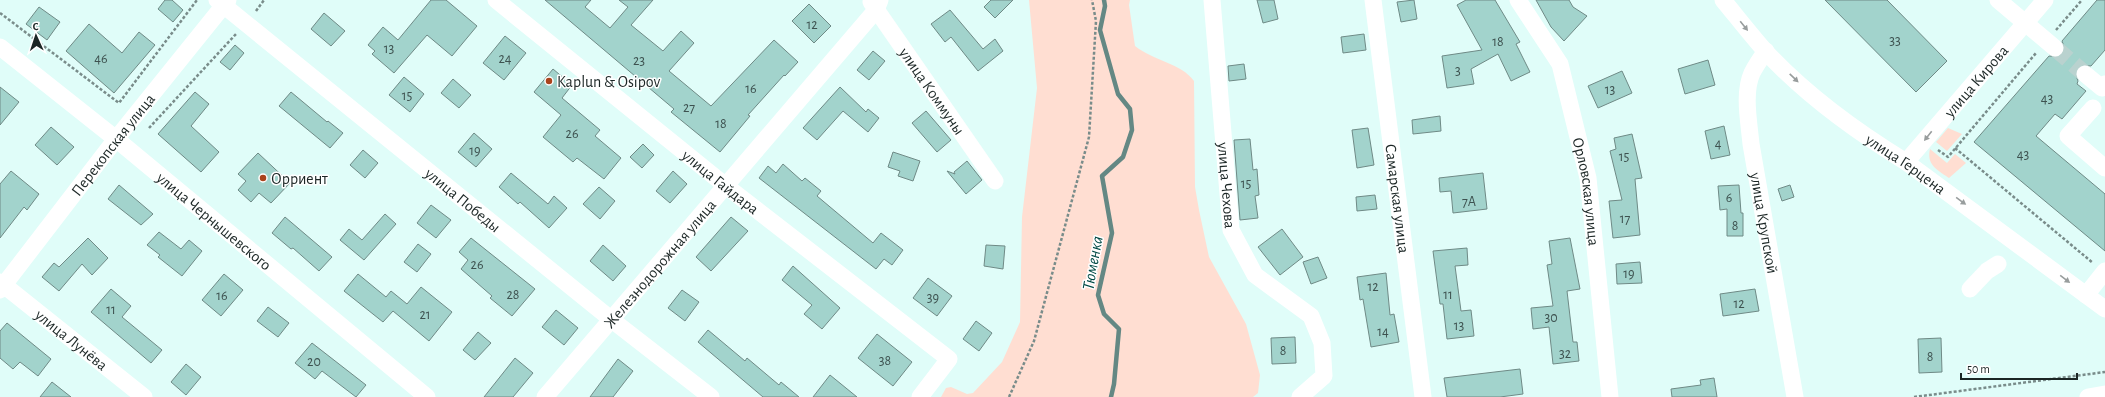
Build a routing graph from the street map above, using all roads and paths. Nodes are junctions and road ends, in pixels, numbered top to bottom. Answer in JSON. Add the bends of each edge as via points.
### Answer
{"nodes":[{"id":1,"x":197,"y":0,"type":"edge"},
{"id":2,"x":264,"y":0,"type":"edge"},
{"id":3,"x":496,"y":0,"type":"edge"},
{"id":4,"x":1092,"y":0,"type":"edge"},
{"id":5,"x":1212,"y":0,"type":"edge"},
{"id":6,"x":1373,"y":0,"type":"edge"},
{"id":7,"x":1518,"y":0,"type":"edge"},
{"id":8,"x":1723,"y":0,"type":"edge"},
{"id":9,"x":1998,"y":0,"type":"edge"},
{"id":10,"x":2045,"y":0,"type":"edge"},
{"id":11,"x":2082,"y":0,"type":"edge"},
{"id":12,"x":223,"y":2,"type":"edge"},
{"id":13,"x":875,"y":3,"type":"edge"},
{"id":14,"x":0,"y":12,"type":"edge"},
{"id":15,"x":246,"y":23,"type":"junction"},
{"id":16,"x":2025,"y":23,"type":"junction"},
{"id":17,"x":2051,"y":44,"type":"junction"},
{"id":18,"x":0,"y":47,"type":"edge"},
{"id":19,"x":1766,"y":51,"type":"junction"},
{"id":20,"x":2085,"y":74,"type":"tunnel mouth"},
{"id":21,"x":2105,"y":84,"type":"edge"},
{"id":22,"x":2093,"y":108,"type":"dead end"},
{"id":23,"x":150,"y":128,"type":"dead end"},
{"id":24,"x":116,"y":139,"type":"junction"},
{"id":25,"x":1924,"y":141,"type":"junction"},
{"id":26,"x":1955,"y":148,"type":"junction"},
{"id":27,"x":1906,"y":162,"type":"junction"},
{"id":28,"x":2105,"y":168,"type":"edge"},
{"id":29,"x":995,"y":181,"type":"dead end"},
{"id":30,"x":726,"y":186,"type":"junction"},
{"id":31,"x":1998,"y":264,"type":"dead end"},
{"id":32,"x":2104,"y":272,"type":"edge"},
{"id":33,"x":1,"y":286,"type":"edge"},
{"id":34,"x":1970,"y":289,"type":"dead end"},
{"id":35,"x":2086,"y":295,"type":"junction"},
{"id":36,"x":2105,"y":309,"type":"edge"},
{"id":37,"x":612,"y":320,"type":"junction"},
{"id":38,"x":2105,"y":372,"type":"edge"},
{"id":39,"x":2105,"y":394,"type":"edge"},
{"id":40,"x":144,"y":397,"type":"edge"},
{"id":41,"x":427,"y":397,"type":"edge"},
{"id":42,"x":545,"y":397,"type":"edge"},
{"id":43,"x":711,"y":397,"type":"edge"},
{"id":44,"x":920,"y":397,"type":"edge"},
{"id":45,"x":1009,"y":397,"type":"edge"},
{"id":46,"x":1300,"y":397,"type":"edge"},
{"id":47,"x":1423,"y":397,"type":"edge"},
{"id":48,"x":1610,"y":397,"type":"edge"},
{"id":49,"x":1795,"y":397,"type":"edge"},
{"id":50,"x":1914,"y":397,"type":"edge"},
{"id":51,"x":2088,"y":397,"type":"edge"}],
"edges":[{"from":1,"to":14,"type":"path","via":[[119,103]]},
{"from":2,"to":15,"type":"path"},
{"from":3,"to":30,"type":"street","name":"улица Гайдара"},
{"from":4,"to":45,"type":"path","via":[[1096,21],[1089,137],[1034,341]]},
{"from":5,"to":46,"type":"street","name":"улица Чехова","via":[[1231,230],[1255,275],[1311,316],[1322,343],[1324,376]]},
{"from":6,"to":47,"type":"street","name":"Самарская улица"},
{"from":7,"to":48,"type":"street","name":"Орловская улица","via":[[1560,64],[1588,178]]},
{"from":8,"to":19,"type":"street","name":"улица Герцена","one_way":true},
{"from":9,"to":16,"type":"street"},
{"from":10,"to":16,"type":"street","name":"улица Кирова"},
{"from":11,"to":17,"type":"path"},
{"from":12,"to":15,"type":"street","name":"улица Победы"},
{"from":12,"to":24,"type":"street","name":"Перекопская улица"},
{"from":13,"to":29,"type":"street","name":"улица Коммуны"},
{"from":13,"to":30,"type":"street","name":"Железнодорожная улица"},
{"from":15,"to":23,"type":"path"},
{"from":15,"to":37,"type":"street","name":"улица Победы"},
{"from":16,"to":17,"type":"street"},
{"from":16,"to":25,"type":"street","name":"улица Кирова","one_way":true},
{"from":17,"to":26,"type":"path"},
{"from":18,"to":24,"type":"street","name":"улица Чернышевского"},
{"from":19,"to":27,"type":"street","name":"улица Герцена","one_way":true,"via":[[1800,85]]},
{"from":19,"to":49,"type":"street","name":"улица Крупской","via":[[1752,73],[1749,93],[1751,144]]},
{"from":20,"to":21,"type":"street","via":[[2102,88]]},
{"from":22,"to":28,"type":"street","via":[[2068,136]]},
{"from":24,"to":33,"type":"street","name":"Перекопская улица"},
{"from":24,"to":41,"type":"street","name":"улица Чернышевского"},
{"from":25,"to":26,"type":"path","via":[[1948,157]]},
{"from":25,"to":27,"type":"street","name":"улица Кирова"},
{"from":26,"to":32,"type":"path"},
{"from":27,"to":35,"type":"street","name":"улица Герцена","one_way":true},
{"from":30,"to":37,"type":"street","name":"Железнодорожная улица"},
{"from":30,"to":44,"type":"street","name":"улица Гайдара","via":[[949,359]]},
{"from":31,"to":34,"type":"street","via":[[1987,271]]},
{"from":32,"to":35,"type":"street"},
{"from":33,"to":40,"type":"street","name":"улица Лунёва"},
{"from":35,"to":36,"type":"street","name":"улица Герцена"},
{"from":37,"to":42,"type":"street","name":"Железнодорожная улица"},
{"from":37,"to":43,"type":"street","name":"улица Победы"},
{"from":38,"to":50,"type":"path"},
{"from":39,"to":51,"type":"street"}]}
